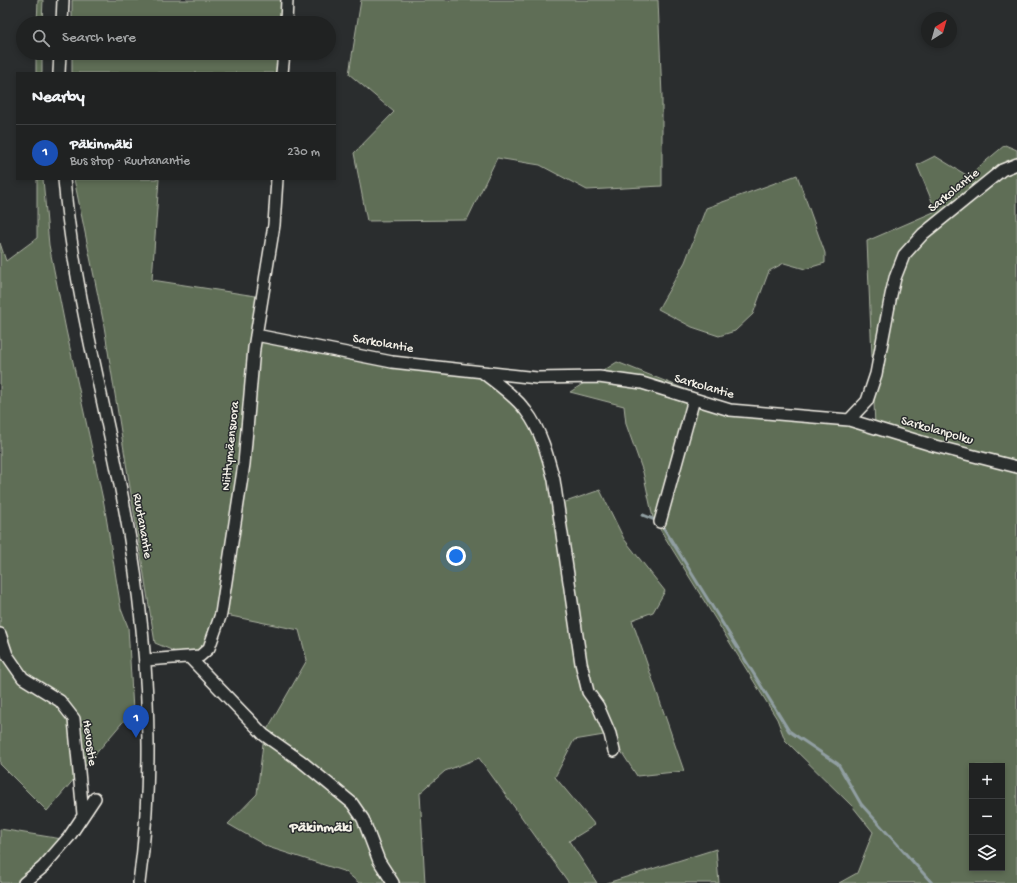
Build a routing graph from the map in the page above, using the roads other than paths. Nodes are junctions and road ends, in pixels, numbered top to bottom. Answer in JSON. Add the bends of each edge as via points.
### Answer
{"nodes":[{"id":1,"x":63,"y":0,"type":"edge"},
{"id":2,"x":287,"y":0,"type":"edge"},
{"id":3,"x":62,"y":16,"type":"edge"},
{"id":4,"x":286,"y":16,"type":"edge"},
{"id":5,"x":60,"y":60,"type":"edge"},
{"id":6,"x":283,"y":60,"type":"edge"},
{"id":7,"x":59,"y":72,"type":"edge"},
{"id":8,"x":282,"y":72,"type":"edge"},
{"id":9,"x":1017,"y":164,"type":"edge"},
{"id":10,"x":64,"y":180,"type":"edge"},
{"id":11,"x":277,"y":180,"type":"edge"},
{"id":12,"x":256,"y":334,"type":"junction"},
{"id":13,"x":481,"y":372,"type":"junction"},
{"id":14,"x":694,"y":399,"type":"junction"},
{"id":15,"x":850,"y":420,"type":"junction"},
{"id":16,"x":1017,"y":467,"type":"edge"},
{"id":17,"x":660,"y":522,"type":"dead end"},
{"id":18,"x":0,"y":634,"type":"edge"},
{"id":19,"x":190,"y":658,"type":"junction"},
{"id":20,"x":146,"y":660,"type":"junction"},
{"id":21,"x":614,"y":751,"type":"dead end"},
{"id":22,"x":95,"y":798,"type":"dead end"},
{"id":23,"x":83,"y":814,"type":"junction"},
{"id":24,"x":24,"y":883,"type":"edge"},
{"id":25,"x":139,"y":883,"type":"edge"},
{"id":26,"x":392,"y":883,"type":"edge"}],
"edges":[{"from":1,"to":3,"type":"street"},
{"from":2,"to":4,"type":"street"},
{"from":5,"to":7,"type":"street"},
{"from":6,"to":8,"type":"street"},
{"from":9,"to":15,"type":"street","name":"Sarkolantie","via":[[1002,170],[923,234],[904,255],[892,289],[876,374],[866,401]]},
{"from":10,"to":20,"type":"street","name":"Ruutanantie","via":[[68,226],[84,315],[138,585]]},
{"from":11,"to":12,"type":"street","name":"Niittymäensuora","via":[[274,224]]},
{"from":12,"to":13,"type":"street","name":"Sarkolantie","via":[[392,362]]},
{"from":12,"to":19,"type":"street","name":"Niittymäensuora","via":[[244,464],[221,614],[209,648],[200,656]]},
{"from":13,"to":14,"type":"street","name":"Sarkolantie","via":[[537,378],[599,377],[642,383]]},
{"from":13,"to":21,"type":"street","via":[[510,394],[527,412],[549,461],[581,662],[588,692],[598,706]]},
{"from":14,"to":15,"type":"street","name":"Sarkolantie","via":[[730,410]]},
{"from":14,"to":17,"type":"street"},
{"from":15,"to":16,"type":"street","name":"Sarkolanpolku","via":[[935,446]]},
{"from":18,"to":23,"type":"street","name":"Hevostie","via":[[7,655],[23,678],[60,701],[74,720]]},
{"from":19,"to":20,"type":"street","name":"Niittymäensuora"},
{"from":19,"to":26,"type":"street","via":[[264,734],[352,803],[363,818],[379,861]]},
{"from":20,"to":25,"type":"street","name":"Ruutanantie","via":[[149,738]]},
{"from":22,"to":23,"type":"street"},
{"from":23,"to":24,"type":"street","via":[[70,837],[42,868]]}]}
